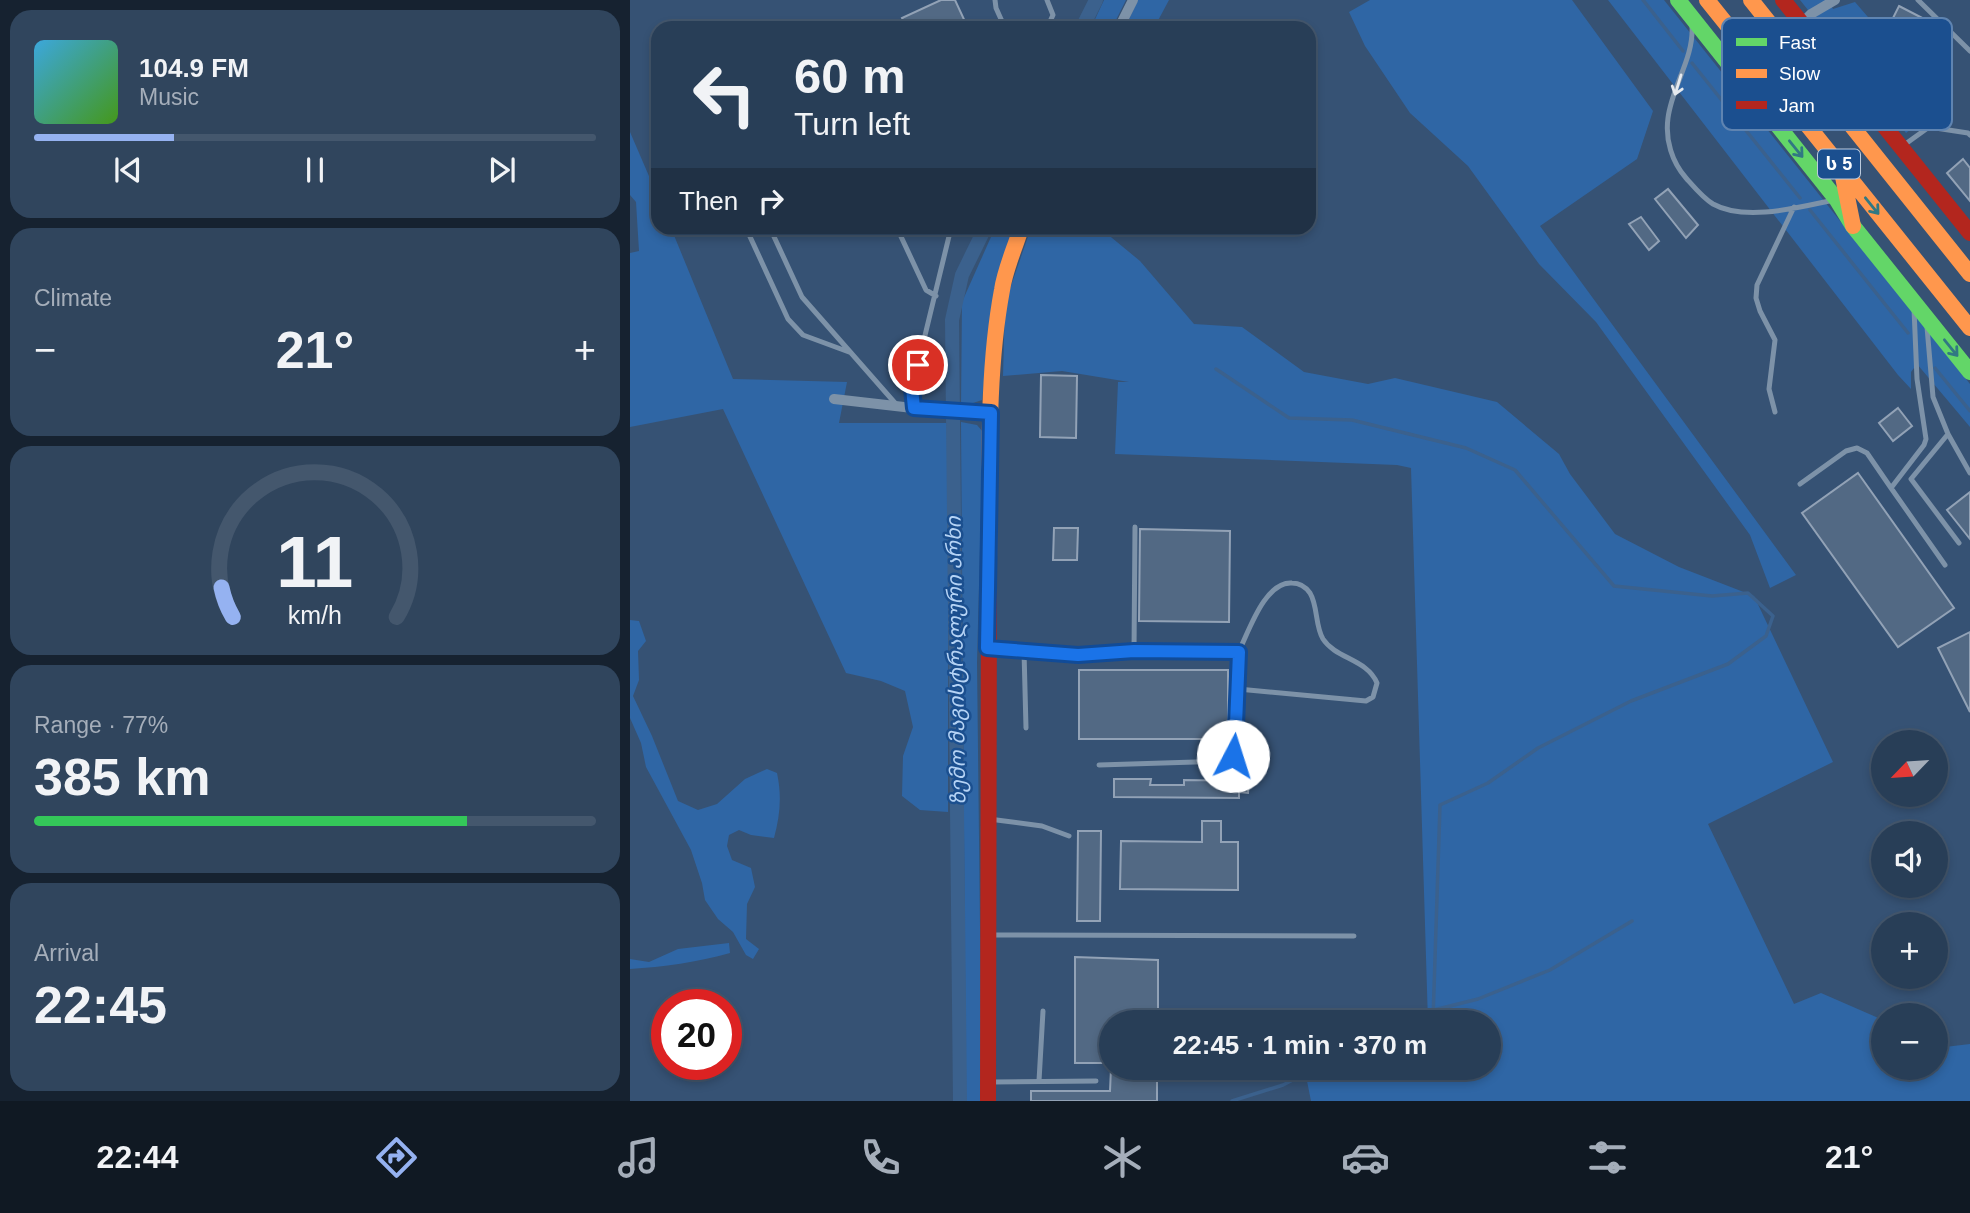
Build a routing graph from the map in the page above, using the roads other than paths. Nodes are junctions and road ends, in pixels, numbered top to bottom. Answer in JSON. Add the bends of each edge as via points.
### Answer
{"nodes":[{"id":1,"x":995,"y":0,"type":"edge"},
{"id":2,"x":1047,"y":0,"type":"edge"},
{"id":3,"x":1133,"y":0,"type":"edge"},
{"id":4,"x":1678,"y":0,"type":"edge"},
{"id":5,"x":1707,"y":0,"type":"edge"},
{"id":6,"x":1751,"y":0,"type":"edge"},
{"id":7,"x":1783,"y":0,"type":"edge"},
{"id":8,"x":1835,"y":0,"type":"edge"},
{"id":9,"x":1918,"y":0,"type":"edge"},
{"id":10,"x":1765,"y":18,"type":"edge"},
{"id":11,"x":1798,"y":18,"type":"edge"},
{"id":12,"x":1807,"y":18,"type":"edge"},
{"id":13,"x":1936,"y":18,"type":"edge"},
{"id":14,"x":1692,"y":19,"type":"junction"},
{"id":15,"x":1722,"y":19,"type":"edge"},
{"id":16,"x":1002,"y":21,"type":"edge"},
{"id":17,"x":1050,"y":21,"type":"edge"},
{"id":18,"x":1122,"y":21,"type":"edge"},
{"id":19,"x":1952,"y":33,"type":"edge"},
{"id":20,"x":1970,"y":51,"type":"edge"},
{"id":21,"x":1722,"y":56,"type":"edge"},
{"id":22,"x":1781,"y":130,"type":"edge"},
{"id":23,"x":1812,"y":130,"type":"edge"},
{"id":24,"x":1855,"y":130,"type":"edge"},
{"id":25,"x":1888,"y":130,"type":"edge"},
{"id":26,"x":1925,"y":130,"type":"edge"},
{"id":27,"x":1944,"y":130,"type":"edge"},
{"id":28,"x":1970,"y":135,"type":"edge"},
{"id":29,"x":1902,"y":147,"type":"junction"},
{"id":30,"x":1841,"y":166,"type":"junction"},
{"id":31,"x":1837,"y":200,"type":"junction"},
{"id":32,"x":1794,"y":207,"type":"junction"},
{"id":33,"x":1853,"y":226,"type":"junction"},
{"id":34,"x":1970,"y":233,"type":"edge"},
{"id":35,"x":749,"y":235,"type":"edge"},
{"id":36,"x":773,"y":235,"type":"edge"},
{"id":37,"x":900,"y":235,"type":"edge"},
{"id":38,"x":949,"y":235,"type":"edge"},
{"id":39,"x":1019,"y":235,"type":"edge"},
{"id":40,"x":1970,"y":274,"type":"edge"},
{"id":41,"x":936,"y":296,"type":"junction"},
{"id":42,"x":1914,"y":302,"type":"junction"},
{"id":43,"x":1926,"y":317,"type":"junction"},
{"id":44,"x":1970,"y":328,"type":"edge"},
{"id":45,"x":850,"y":352,"type":"junction"},
{"id":46,"x":1970,"y":372,"type":"edge"},
{"id":47,"x":834,"y":399,"type":"dead end"},
{"id":48,"x":897,"y":406,"type":"junction"},
{"id":49,"x":914,"y":408,"type":"junction"},
{"id":50,"x":1775,"y":412,"type":"dead end"},
{"id":51,"x":984,"y":413,"type":"junction"},
{"id":52,"x":1948,"y":434,"type":"junction"},
{"id":53,"x":1970,"y":473,"type":"edge"},
{"id":54,"x":1800,"y":484,"type":"dead end"},
{"id":55,"x":1891,"y":488,"type":"junction"},
{"id":56,"x":1135,"y":527,"type":"dead end"},
{"id":57,"x":1959,"y":542,"type":"dead end"},
{"id":58,"x":1945,"y":565,"type":"dead end"},
{"id":59,"x":987,"y":648,"type":"junction"},
{"id":60,"x":1024,"y":651,"type":"junction"},
{"id":61,"x":1134,"y":651,"type":"junction"},
{"id":62,"x":1239,"y":652,"type":"junction"},
{"id":63,"x":1238,"y":689,"type":"junction"},
{"id":64,"x":1026,"y":728,"type":"dead end"},
{"id":65,"x":1099,"y":765,"type":"dead end"},
{"id":66,"x":986,"y":819,"type":"junction"},
{"id":67,"x":1069,"y":836,"type":"dead end"},
{"id":68,"x":987,"y":935,"type":"junction"},
{"id":69,"x":1354,"y":936,"type":"dead end"},
{"id":70,"x":1043,"y":1011,"type":"dead end"},
{"id":71,"x":1039,"y":1081,"type":"junction"},
{"id":72,"x":1096,"y":1081,"type":"dead end"},
{"id":73,"x":988,"y":1083,"type":"junction"},
{"id":74,"x":988,"y":1101,"type":"edge"}],
"edges":[{"from":1,"to":16,"type":"lane"},
{"from":2,"to":17,"type":"lane"},
{"from":3,"to":18,"type":"street"},
{"from":4,"to":14,"type":"main road"},
{"from":5,"to":15,"type":"main road","number":"ს 5"},
{"from":6,"to":10,"type":"main road","number":"ს 5"},
{"from":7,"to":11,"type":"main road"},
{"from":8,"to":12,"type":"street"},
{"from":9,"to":13,"type":"lane"},
{"from":14,"to":21,"type":"main road","one_way":true},
{"from":14,"to":32,"type":"lane","one_way":true,"via":[[1693,43],[1668,117],[1673,158],[1699,191],[1731,212]]},
{"from":19,"to":20,"type":"lane"},
{"from":22,"to":31,"type":"main road","one_way":true},
{"from":23,"to":30,"type":"main road","number":"ს 5"},
{"from":24,"to":40,"type":"main road","number":"ს 5"},
{"from":25,"to":29,"type":"main road"},
{"from":26,"to":29,"type":"lane"},
{"from":27,"to":28,"type":"lane"},
{"from":29,"to":34,"type":"main road"},
{"from":30,"to":33,"type":"main road"},
{"from":30,"to":44,"type":"main road","number":"ს 5","one_way":true},
{"from":31,"to":32,"type":"lane"},
{"from":31,"to":33,"type":"main road"},
{"from":32,"to":50,"type":"lane","via":[[1760,278],[1756,298],[1775,340],[1769,389]]},
{"from":33,"to":42,"type":"main road"},
{"from":35,"to":45,"type":"lane","via":[[788,319],[803,335]]},
{"from":36,"to":45,"type":"lane","via":[[802,297]]},
{"from":37,"to":41,"type":"lane","via":[[926,290]]},
{"from":38,"to":41,"type":"lane"},
{"from":39,"to":51,"type":"main road","via":[[1002,287]]},
{"from":41,"to":49,"type":"lane","via":[[912,388]]},
{"from":42,"to":43,"type":"main road"},
{"from":42,"to":55,"type":"lane","via":[[1917,379],[1926,439]]},
{"from":43,"to":46,"type":"main road","one_way":true},
{"from":43,"to":52,"type":"lane","via":[[1933,397]]},
{"from":45,"to":48,"type":"lane"},
{"from":47,"to":48,"type":"street"},
{"from":48,"to":49,"type":"street"},
{"from":49,"to":51,"type":"street"},
{"from":51,"to":59,"type":"main road"},
{"from":52,"to":53,"type":"lane"},
{"from":52,"to":57,"type":"lane","via":[[1911,479]]},
{"from":54,"to":55,"type":"lane","via":[[1857,448],[1867,453]]},
{"from":55,"to":58,"type":"lane"},
{"from":56,"to":61,"type":"lane"},
{"from":59,"to":60,"type":"lane"},
{"from":59,"to":66,"type":"main road"},
{"from":60,"to":61,"type":"lane","via":[[1078,655]]},
{"from":60,"to":64,"type":"lane"},
{"from":61,"to":62,"type":"lane"},
{"from":62,"to":63,"type":"lane"},
{"from":62,"to":63,"type":"lane","via":[[1266,596],[1288,582],[1301,584],[1311,594],[1323,639],[1367,668],[1377,682],[1373,697],[1366,701]]},
{"from":63,"to":65,"type":"lane","via":[[1235,749],[1227,761]]},
{"from":66,"to":67,"type":"lane","via":[[1042,826]]},
{"from":66,"to":68,"type":"main road"},
{"from":68,"to":69,"type":"lane"},
{"from":68,"to":73,"type":"main road"},
{"from":70,"to":71,"type":"lane"},
{"from":71,"to":72,"type":"lane"},
{"from":71,"to":73,"type":"lane"},
{"from":73,"to":74,"type":"main road"}]}
